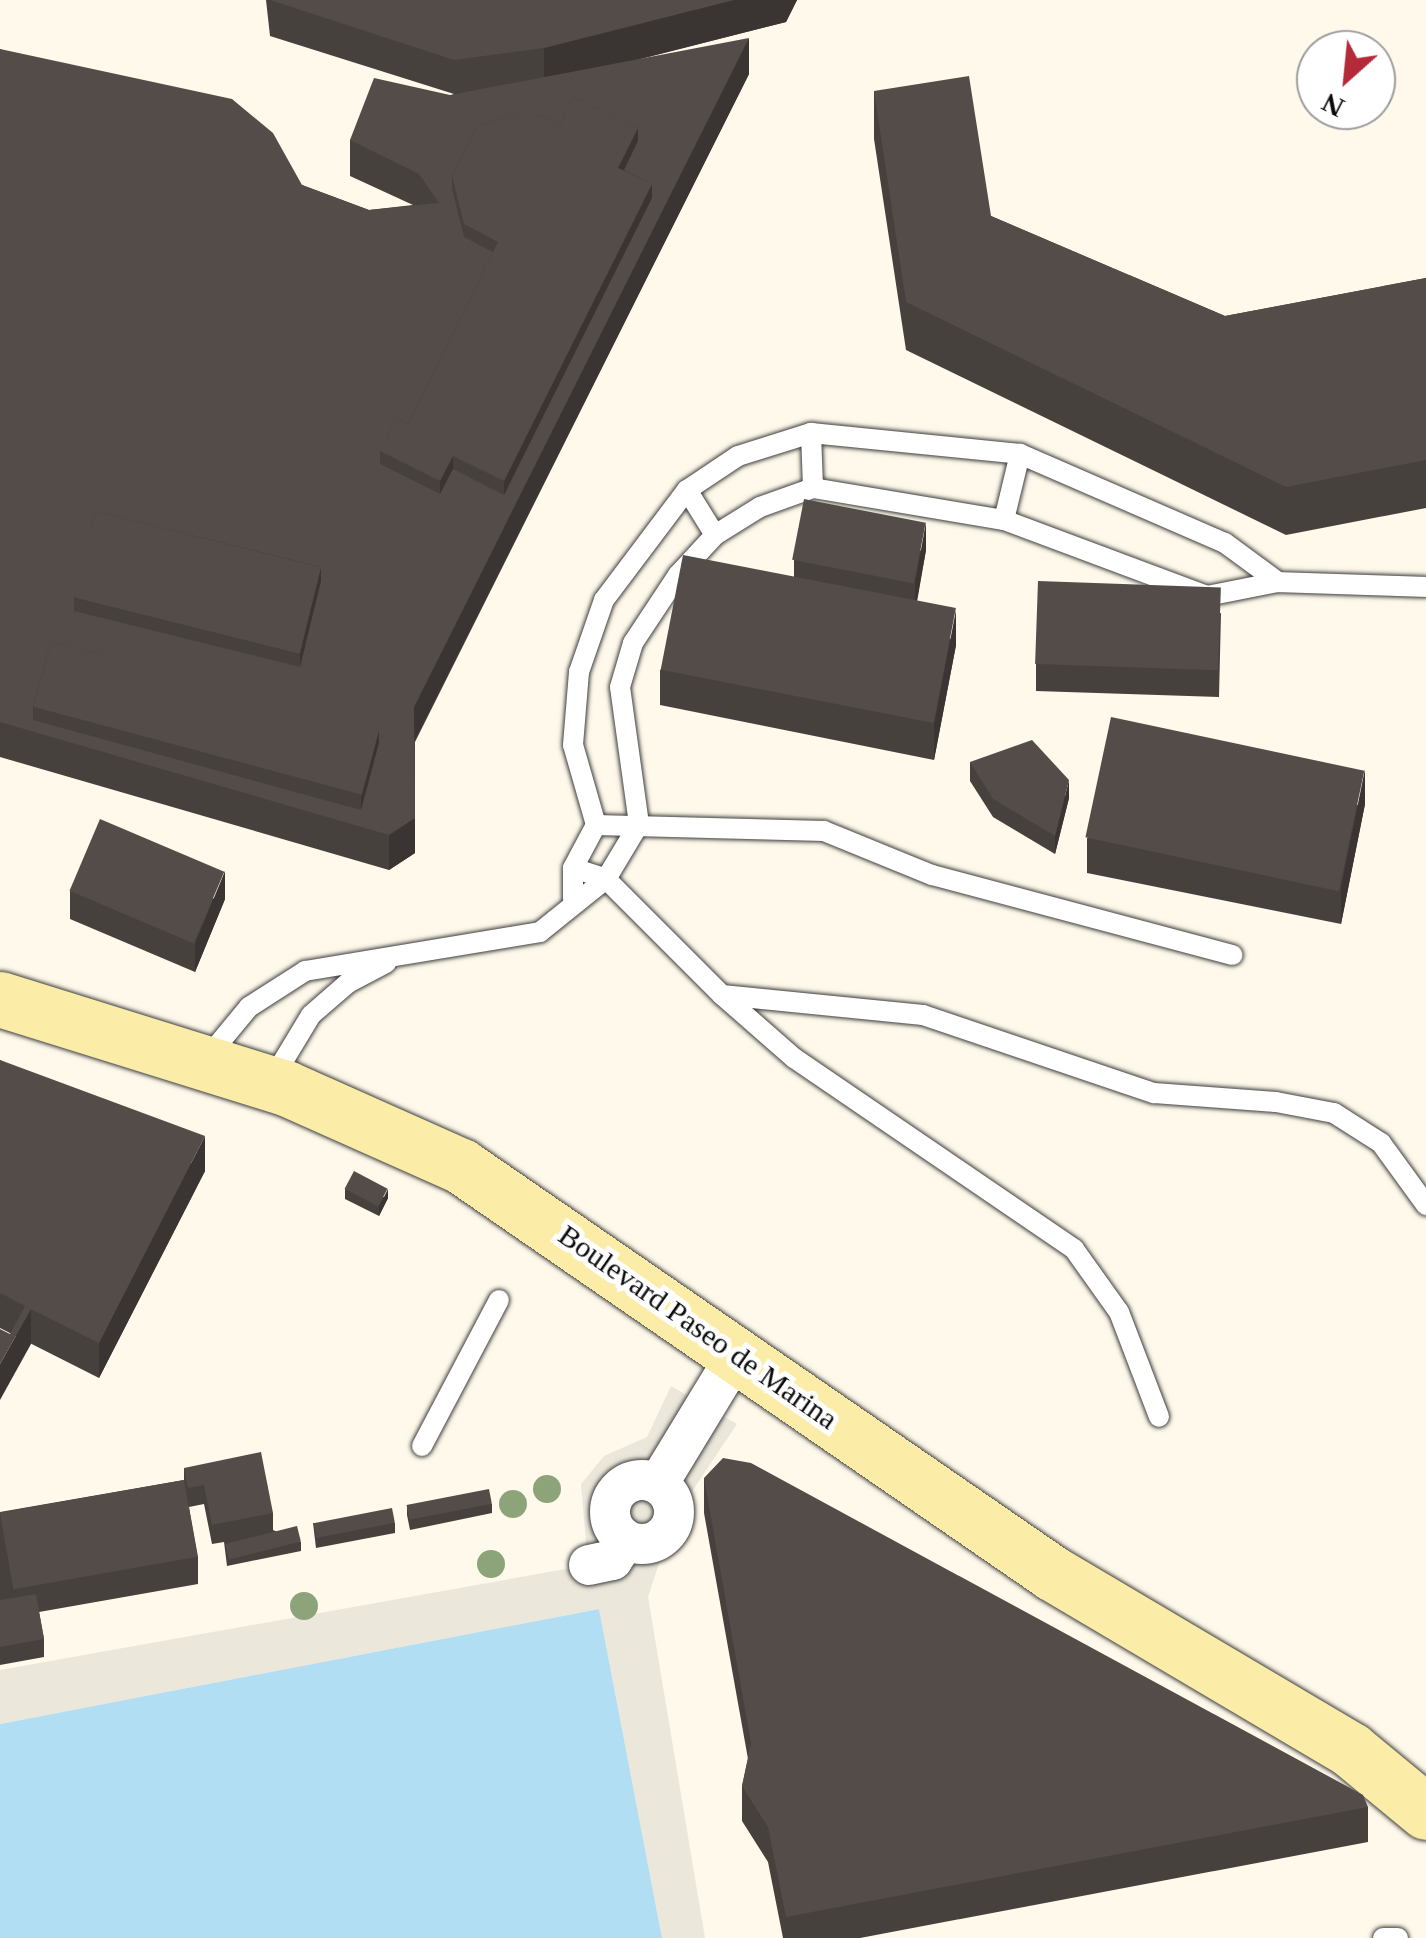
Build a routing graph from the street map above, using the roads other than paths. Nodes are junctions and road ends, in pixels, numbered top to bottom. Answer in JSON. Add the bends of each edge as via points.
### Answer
{"nodes":[{"id":1,"x":812,"y":433,"type":"junction"},
{"id":2,"x":1020,"y":454,"type":"junction"},
{"id":3,"x":813,"y":488,"type":"junction"},
{"id":4,"x":687,"y":490,"type":"junction"},
{"id":5,"x":1004,"y":520,"type":"junction"},
{"id":6,"x":714,"y":535,"type":"junction"},
{"id":7,"x":1278,"y":582,"type":"junction"},
{"id":8,"x":1426,"y":586,"type":"edge"},
{"id":9,"x":596,"y":824,"type":"junction"},
{"id":10,"x":639,"y":824,"type":"junction"},
{"id":11,"x":573,"y":868,"type":"junction"},
{"id":12,"x":606,"y":878,"type":"junction"},
{"id":13,"x":573,"y":900,"type":"junction"},
{"id":14,"x":1233,"y":955,"type":"dead end"},
{"id":15,"x":392,"y":960,"type":"junction"},
{"id":16,"x":722,"y":994,"type":"junction"},
{"id":17,"x":0,"y":999,"type":"edge"},
{"id":18,"x":204,"y":1063,"type":"junction"},
{"id":19,"x":270,"y":1084,"type":"junction"},
{"id":20,"x":1426,"y":1205,"type":"edge"},
{"id":21,"x":499,"y":1300,"type":"dead end"},
{"id":22,"x":737,"y":1354,"type":"junction"},
{"id":23,"x":1159,"y":1416,"type":"dead end"},
{"id":24,"x":422,"y":1446,"type":"dead end"},
{"id":25,"x":588,"y":1565,"type":"dead end"},
{"id":26,"x":1351,"y":1750,"type":"junction"},
{"id":27,"x":1426,"y":1770,"type":"edge"},
{"id":28,"x":1426,"y":1812,"type":"edge"},
{"id":29,"x":1383,"y":1938,"type":"edge"},
{"id":30,"x":1398,"y":1938,"type":"edge"}],
"edges":[{"from":1,"to":2,"type":"lane"},
{"from":1,"to":3,"type":"lane"},
{"from":1,"to":4,"type":"lane","via":[[738,456]]},
{"from":2,"to":5,"type":"lane"},
{"from":2,"to":7,"type":"lane","via":[[1225,543]]},
{"from":3,"to":5,"type":"lane"},
{"from":3,"to":6,"type":"lane","via":[[760,507]]},
{"from":4,"to":6,"type":"lane"},
{"from":4,"to":9,"type":"lane","via":[[604,600],[579,672],[573,745]]},
{"from":5,"to":7,"type":"lane","via":[[1208,596]]},
{"from":6,"to":10,"type":"lane","via":[[654,609],[633,643],[620,687]]},
{"from":7,"to":8,"type":"lane"},
{"from":9,"to":10,"type":"lane"},
{"from":9,"to":11,"type":"lane"},
{"from":10,"to":12,"type":"lane"},
{"from":10,"to":14,"type":"lane","via":[[824,831],[932,876]]},
{"from":11,"to":12,"type":"lane"},
{"from":11,"to":13,"type":"lane"},
{"from":12,"to":13,"type":"lane"},
{"from":12,"to":16,"type":"lane"},
{"from":13,"to":15,"type":"lane","via":[[540,932]]},
{"from":15,"to":18,"type":"lane","via":[[327,964],[292,978],[237,1019]]},
{"from":15,"to":19,"type":"lane","via":[[348,983],[312,1015]]},
{"from":16,"to":20,"type":"lane","via":[[923,1015],[1154,1093],[1276,1102],[1334,1114],[1381,1143]]},
{"from":16,"to":23,"type":"lane","via":[[794,1058],[1074,1249],[1119,1312]]},
{"from":17,"to":18,"type":"main road","name":"Boulevard Paseo de Marina"},
{"from":18,"to":19,"type":"main road","name":"Boulevard Paseo de Marina"},
{"from":19,"to":22,"type":"main road","name":"Boulevard Paseo de Marina","via":[[365,1118],[460,1166]]},
{"from":21,"to":24,"type":"lane"},
{"from":22,"to":25,"type":"street","via":[[658,1484],[674,1508],[669,1530],[648,1543],[626,1540],[612,1560]]},
{"from":22,"to":26,"type":"main road","name":"Boulevard Paseo de Marina","via":[[1079,1591]]},
{"from":26,"to":27,"type":"main road","name":"Boulevard Paseo de Marina"},
{"from":26,"to":28,"type":"main road","name":"Boulevard Paseo de Marina"},
{"from":29,"to":30,"type":"lane"}]}
